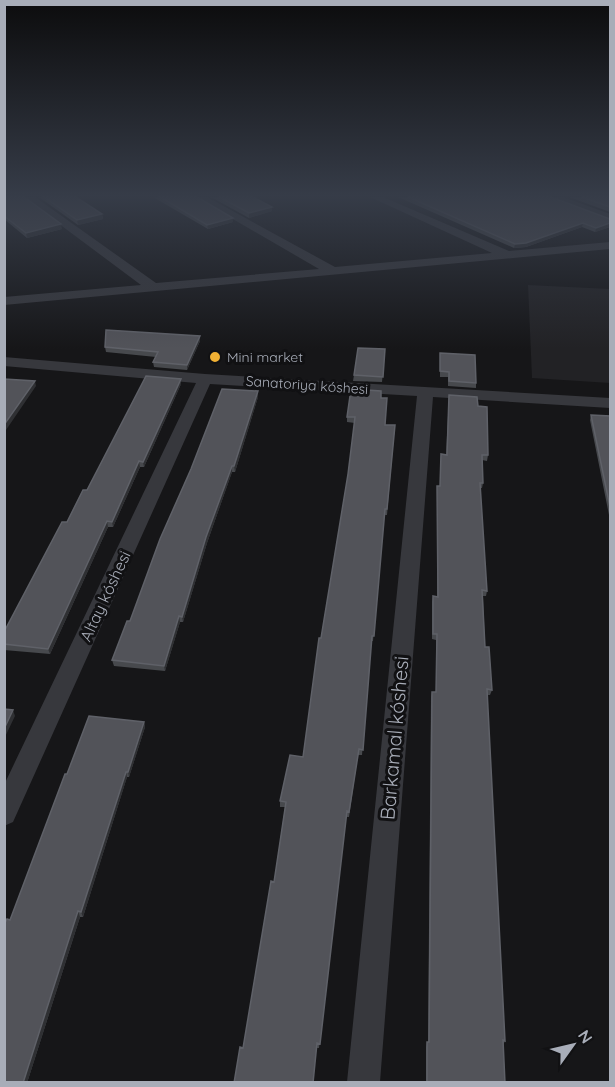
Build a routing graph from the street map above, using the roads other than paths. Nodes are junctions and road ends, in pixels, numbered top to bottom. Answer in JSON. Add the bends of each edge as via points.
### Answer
{"nodes":[{"id":1,"x":98,"y":248,"type":"edge"},
{"id":2,"x":291,"y":248,"type":"edge"},
{"id":3,"x":490,"y":248,"type":"edge"},
{"id":4,"x":593,"y":248,"type":"edge"},
{"id":5,"x":509,"y":256,"type":"junction"},
{"id":6,"x":334,"y":272,"type":"junction"},
{"id":7,"x":154,"y":288,"type":"junction"},
{"id":8,"x":4,"y":301,"type":"edge"},
{"id":9,"x":4,"y":361,"type":"edge"},
{"id":10,"x":205,"y":379,"type":"junction"},
{"id":11,"x":425,"y":393,"type":"junction"},
{"id":12,"x":610,"y":403,"type":"edge"},
{"id":13,"x":4,"y":814,"type":"edge"},
{"id":14,"x":364,"y":1083,"type":"edge"}],
"edges":[{"from":1,"to":7,"type":"street"},
{"from":2,"to":6,"type":"street"},
{"from":3,"to":5,"type":"street"},
{"from":4,"to":5,"type":"street"},
{"from":5,"to":6,"type":"street"},
{"from":6,"to":7,"type":"street"},
{"from":7,"to":8,"type":"street"},
{"from":9,"to":10,"type":"street","name":"Sanatoriya kóshesi"},
{"from":10,"to":11,"type":"street","name":"Sanatoriya kóshesi"},
{"from":10,"to":13,"type":"street","name":"Altay kóshesi"},
{"from":11,"to":12,"type":"street","name":"Sanatoriya kóshesi"},
{"from":11,"to":14,"type":"street","name":"Barkamal kóshesi"}]}
